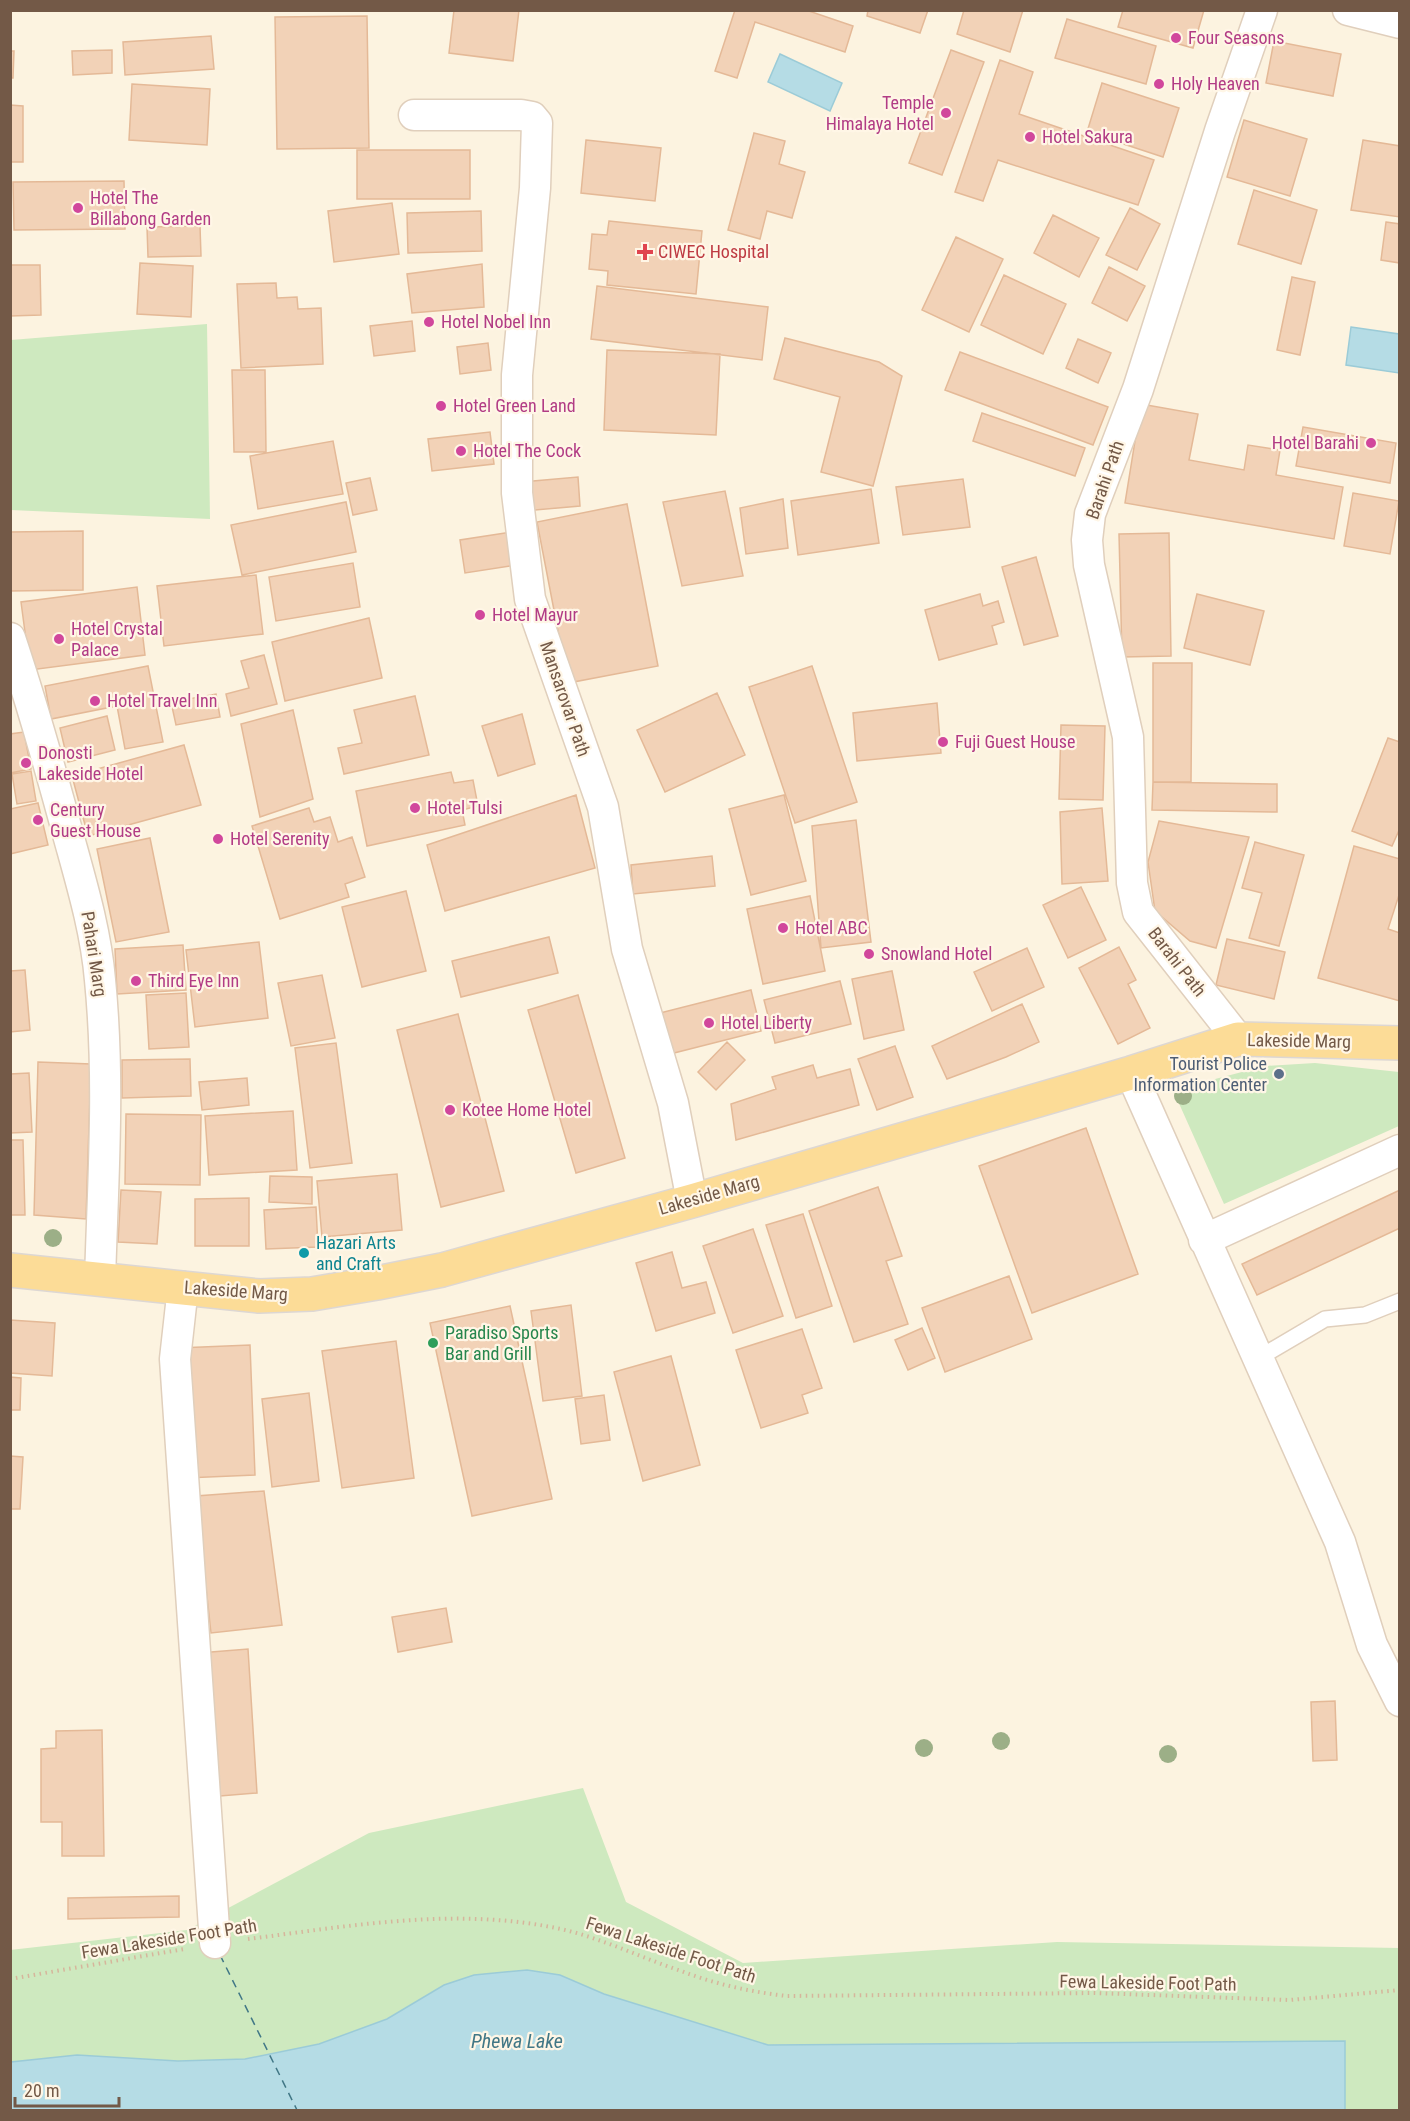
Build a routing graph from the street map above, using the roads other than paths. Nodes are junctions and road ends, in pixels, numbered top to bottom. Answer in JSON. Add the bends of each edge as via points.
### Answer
{"nodes":[{"id":1,"x":1262,"y":10,"type":"edge"},
{"id":2,"x":1348,"y":10,"type":"edge"},
{"id":3,"x":1400,"y":23,"type":"edge"},
{"id":4,"x":414,"y":115,"type":"dead end"},
{"id":5,"x":10,"y":638,"type":"edge"},
{"id":6,"x":1238,"y":1039,"type":"junction"},
{"id":7,"x":1400,"y":1043,"type":"edge"},
{"id":8,"x":1131,"y":1073,"type":"junction"},
{"id":9,"x":1400,"y":1150,"type":"edge"},
{"id":10,"x":692,"y":1201,"type":"junction"},
{"id":11,"x":1204,"y":1240,"type":"junction"},
{"id":12,"x":10,"y":1270,"type":"edge"},
{"id":13,"x":100,"y":1280,"type":"junction"},
{"id":14,"x":183,"y":1287,"type":"junction"},
{"id":15,"x":1400,"y":1301,"type":"edge"},
{"id":16,"x":1257,"y":1359,"type":"junction"},
{"id":17,"x":1400,"y":1701,"type":"edge"},
{"id":18,"x":215,"y":1943,"type":"road end"}],
"edges":[{"from":1,"to":6,"type":"street","name":"Barahi Path","via":[[1138,389],[1090,514],[1087,540],[1089,565],[1128,737],[1132,883],[1138,912]]},
{"from":2,"to":3,"type":"street"},
{"from":4,"to":10,"type":"street","name":"Mansarovar Path","via":[[521,115],[532,117],[537,123],[535,188],[517,375],[517,493],[530,599],[603,807],[627,949],[674,1103]]},
{"from":5,"to":13,"type":"street","name":"Pahari Marg","via":[[81,881],[100,979],[106,1082]]},
{"from":6,"to":7,"type":"main road","name":"Lakeside Marg"},
{"from":6,"to":8,"type":"main road","name":"Lakeside Marg"},
{"from":8,"to":10,"type":"main road","name":"Lakeside Marg"},
{"from":8,"to":11,"type":"street"},
{"from":9,"to":11,"type":"street"},
{"from":10,"to":14,"type":"main road","name":"Lakeside Marg","via":[[442,1270],[312,1294],[259,1296]]},
{"from":11,"to":16,"type":"street"},
{"from":12,"to":13,"type":"main road","name":"Lakeside Marg"},
{"from":13,"to":14,"type":"main road","name":"Lakeside Marg"},
{"from":14,"to":18,"type":"street","via":[[175,1359]]},
{"from":15,"to":16,"type":"lane","via":[[1365,1315],[1325,1319]]},
{"from":16,"to":17,"type":"street","via":[[1340,1542],[1372,1645]]}]}
